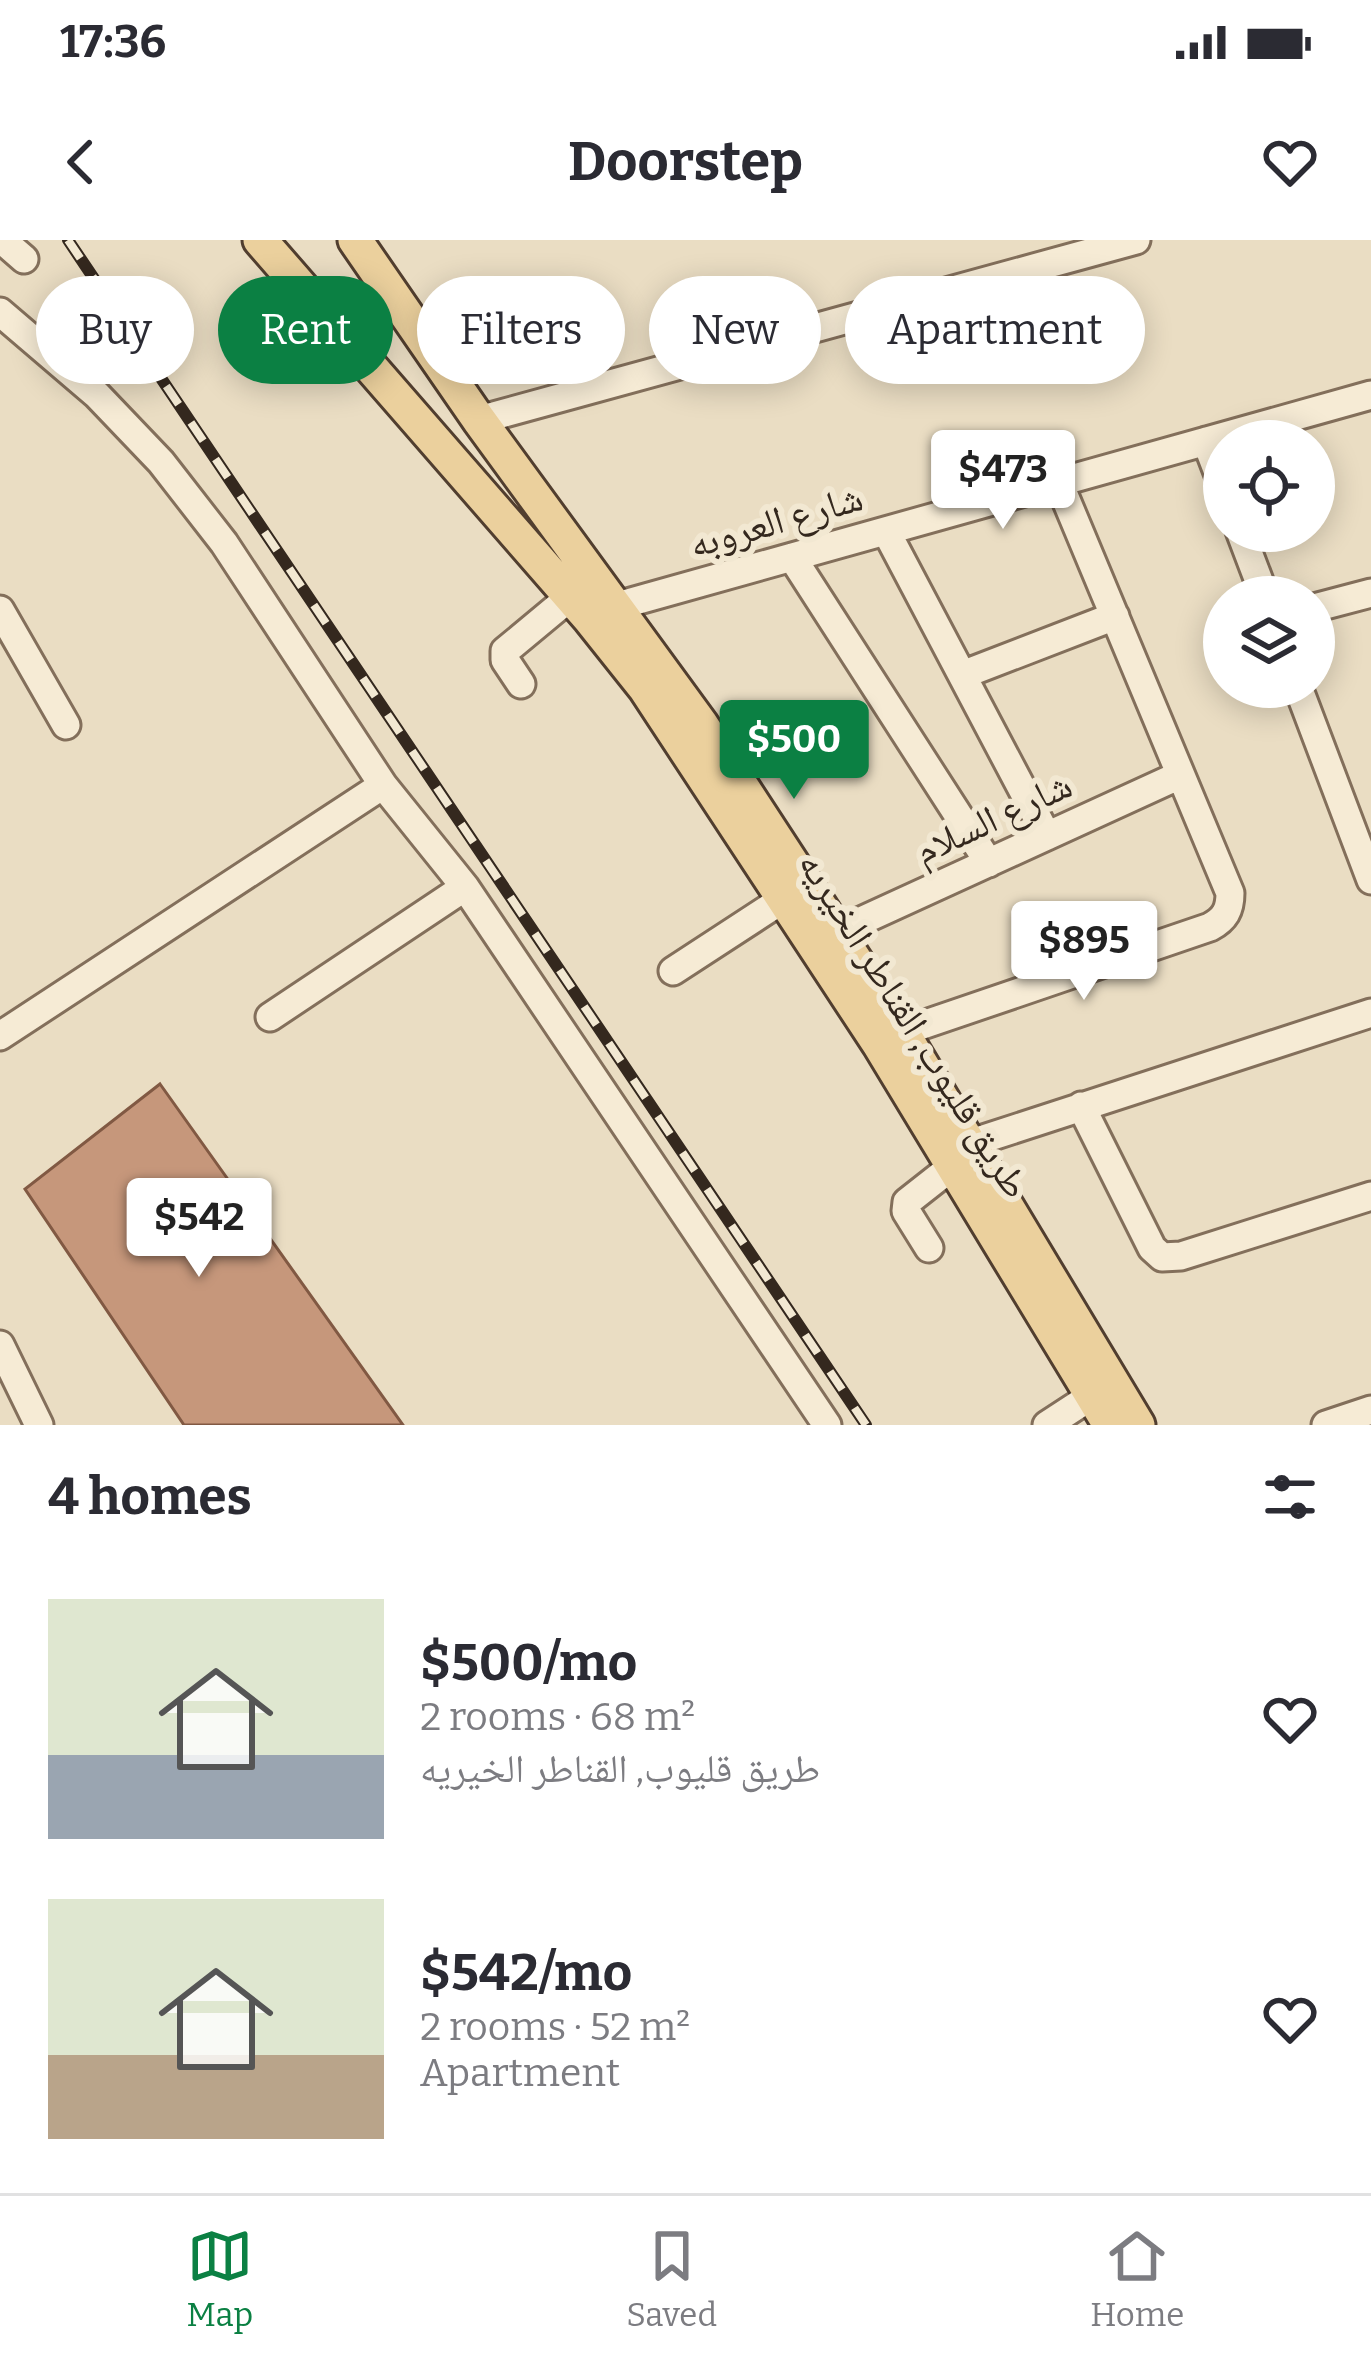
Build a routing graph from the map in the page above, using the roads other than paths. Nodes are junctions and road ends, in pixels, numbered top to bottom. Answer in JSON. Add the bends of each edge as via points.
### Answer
{"nodes":[{"id":1,"x":2,"y":240,"type":"edge"},
{"id":2,"x":355,"y":240,"type":"edge"},
{"id":3,"x":1136,"y":240,"type":"edge"},
{"id":4,"x":268,"y":244,"type":"edge"},
{"id":5,"x":25,"y":259,"type":"dead end"},
{"id":6,"x":0,"y":312,"type":"edge"},
{"id":7,"x":1371,"y":395,"type":"edge"},
{"id":8,"x":479,"y":420,"type":"junction"},
{"id":9,"x":1279,"y":420,"type":"edge"},
{"id":10,"x":1203,"y":441,"type":"edge"},
{"id":11,"x":1060,"y":483,"type":"junction"},
{"id":12,"x":886,"y":531,"type":"junction"},
{"id":13,"x":792,"y":557,"type":"junction"},
{"id":14,"x":1371,"y":593,"type":"edge"},
{"id":15,"x":570,"y":597,"type":"junction"},
{"id":16,"x":1335,"y":602,"type":"edge"},
{"id":17,"x":617,"y":606,"type":"junction"},
{"id":18,"x":0,"y":610,"type":"edge"},
{"id":19,"x":1115,"y":616,"type":"junction"},
{"id":20,"x":962,"y":675,"type":"junction"},
{"id":21,"x":521,"y":684,"type":"dead end"},
{"id":22,"x":1306,"y":708,"type":"edge"},
{"id":23,"x":67,"y":725,"type":"dead end"},
{"id":24,"x":1180,"y":776,"type":"junction"},
{"id":25,"x":383,"y":785,"type":"junction"},
{"id":26,"x":1047,"y":836,"type":"junction"},
{"id":27,"x":989,"y":863,"type":"junction"},
{"id":28,"x":1371,"y":880,"type":"edge"},
{"id":29,"x":465,"y":887,"type":"junction"},
{"id":30,"x":785,"y":898,"type":"junction"},
{"id":31,"x":837,"y":932,"type":"junction"},
{"id":32,"x":673,"y":970,"type":"dead end"},
{"id":33,"x":1371,"y":1013,"type":"edge"},
{"id":34,"x":270,"y":1017,"type":"dead end"},
{"id":35,"x":902,"y":1032,"type":"junction"},
{"id":36,"x":0,"y":1036,"type":"edge"},
{"id":37,"x":1081,"y":1106,"type":"junction"},
{"id":38,"x":963,"y":1154,"type":"junction"},
{"id":39,"x":1371,"y":1196,"type":"edge"},
{"id":40,"x":929,"y":1248,"type":"dead end"},
{"id":41,"x":0,"y":1345,"type":"edge"},
{"id":42,"x":1093,"y":1395,"type":"junction"},
{"id":43,"x":1371,"y":1410,"type":"edge"},
{"id":44,"x":39,"y":1425,"type":"edge"},
{"id":45,"x":827,"y":1425,"type":"edge"},
{"id":46,"x":1047,"y":1425,"type":"edge"},
{"id":47,"x":1110,"y":1425,"type":"edge"},
{"id":48,"x":1138,"y":1425,"type":"edge"},
{"id":49,"x":1326,"y":1425,"type":"edge"}],
"edges":[{"from":1,"to":5,"type":"street"},
{"from":2,"to":8,"type":"main road","name":"طريق قليوب, القناطر الخيريه"},
{"from":3,"to":8,"type":"street"},
{"from":4,"to":15,"type":"main road","name":"طريق قليوب, القناطر الخيريه"},
{"from":6,"to":25,"type":"street","via":[[161,462],[224,543]]},
{"from":7,"to":9,"type":"street","name":"شارع العروبه"},
{"from":8,"to":17,"type":"main road","name":"طريق قليوب, القناطر الخيريه"},
{"from":10,"to":11,"type":"street","name":"شارع العروبه"},
{"from":11,"to":12,"type":"street","name":"شارع العروبه"},
{"from":11,"to":19,"type":"street"},
{"from":12,"to":13,"type":"street","name":"شارع العروبه"},
{"from":12,"to":20,"type":"street"},
{"from":13,"to":17,"type":"street","name":"شارع العروبه"},
{"from":13,"to":27,"type":"street"},
{"from":14,"to":16,"type":"street"},
{"from":15,"to":21,"type":"street","via":[[505,651]]},
{"from":15,"to":30,"type":"main road","name":"طريق قليوب, القناطر الخيريه","via":[[645,688]]},
{"from":17,"to":31,"type":"main road","name":"طريق قليوب, القناطر الخيريه"},
{"from":18,"to":23,"type":"street"},
{"from":19,"to":20,"type":"street"},
{"from":19,"to":24,"type":"street"},
{"from":20,"to":26,"type":"street"},
{"from":22,"to":28,"type":"street"},
{"from":24,"to":26,"type":"street","name":"شارع السلام"},
{"from":24,"to":35,"type":"street","via":[[1230,893],[1227,914],[1210,927]]},
{"from":25,"to":29,"type":"street"},
{"from":25,"to":36,"type":"street"},
{"from":26,"to":27,"type":"street","name":"شارع السلام"},
{"from":27,"to":31,"type":"street","name":"شارع السلام"},
{"from":29,"to":34,"type":"street"},
{"from":29,"to":45,"type":"street"},
{"from":30,"to":32,"type":"street"},
{"from":30,"to":38,"type":"main road","name":"طريق قليوب, القناطر الخيريه"},
{"from":31,"to":35,"type":"main road","name":"طريق قليوب, القناطر الخيريه"},
{"from":33,"to":37,"type":"street"},
{"from":35,"to":38,"type":"main road","name":"طريق قليوب, القناطر الخيريه"},
{"from":37,"to":38,"type":"street"},
{"from":37,"to":39,"type":"street","via":[[1162,1257]]},
{"from":38,"to":40,"type":"street","via":[[907,1202]]},
{"from":38,"to":42,"type":"main road","name":"طريق قليوب, القناطر الخيريه"},
{"from":38,"to":48,"type":"main road","name":"طريق قليوب, القناطر الخيريه"},
{"from":41,"to":44,"type":"street"},
{"from":42,"to":46,"type":"street"},
{"from":42,"to":47,"type":"main road","name":"طريق قليوب, القناطر الخيريه"},
{"from":43,"to":49,"type":"street"}]}
